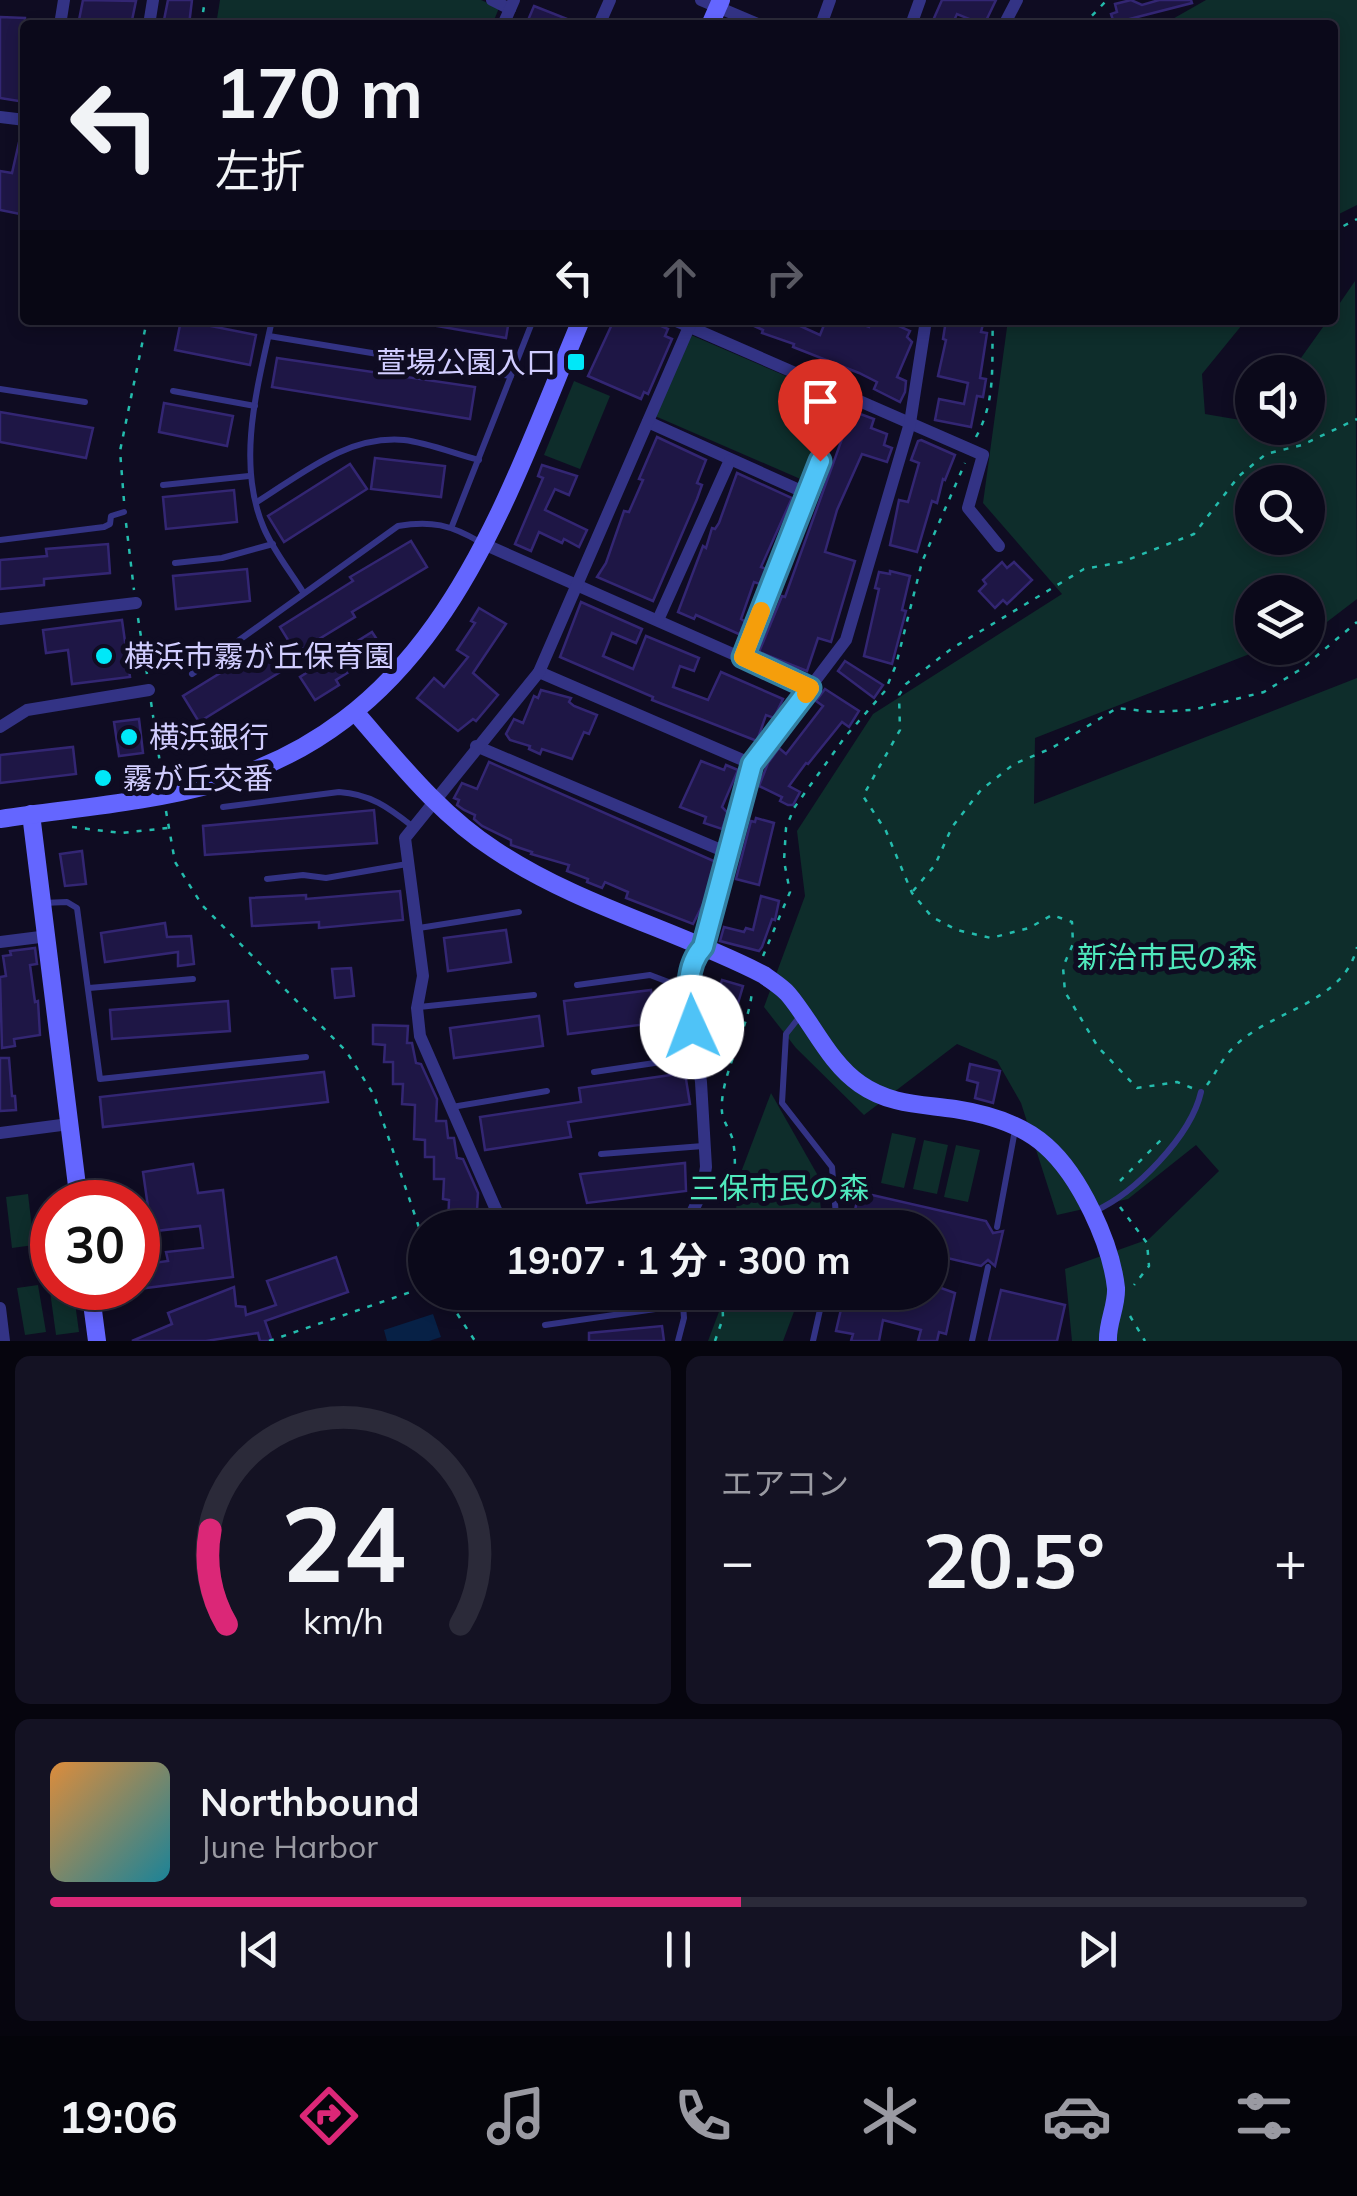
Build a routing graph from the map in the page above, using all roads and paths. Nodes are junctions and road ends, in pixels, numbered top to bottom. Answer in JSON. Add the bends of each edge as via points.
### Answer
{"nodes":[{"id":1,"x":492,"y":0,"type":"edge"},
{"id":2,"x":1107,"y":0,"type":"edge"},
{"id":3,"x":512,"y":4,"type":"edge"},
{"id":4,"x":713,"y":8,"type":"edge"},
{"id":5,"x":746,"y":20,"type":"edge"},
{"id":6,"x":1088,"y":20,"type":"edge"},
{"id":7,"x":146,"y":325,"type":"edge"},
{"id":8,"x":271,"y":325,"type":"edge"},
{"id":9,"x":532,"y":325,"type":"edge"},
{"id":10,"x":579,"y":325,"type":"edge"},
{"id":11,"x":690,"y":325,"type":"edge"},
{"id":12,"x":695,"y":325,"type":"edge"},
{"id":13,"x":925,"y":325,"type":"edge"},
{"id":14,"x":993,"y":325,"type":"edge"},
{"id":15,"x":269,"y":336,"type":"junction"},
{"id":16,"x":511,"y":376,"type":"junction"},
{"id":17,"x":0,"y":389,"type":"edge"},
{"id":18,"x":174,"y":391,"type":"dead end"},
{"id":19,"x":844,"y":396,"type":"junction"},
{"id":20,"x":85,"y":402,"type":"dead end"},
{"id":21,"x":255,"y":406,"type":"junction"},
{"id":22,"x":1357,"y":420,"type":"edge"},
{"id":23,"x":648,"y":422,"type":"junction"},
{"id":24,"x":910,"y":424,"type":"junction"},
{"id":25,"x":969,"y":450,"type":"junction"},
{"id":26,"x":479,"y":460,"type":"junction"},
{"id":27,"x":730,"y":460,"type":"junction"},
{"id":28,"x":249,"y":476,"type":"junction"},
{"id":29,"x":163,"y":485,"type":"dead end"},
{"id":30,"x":808,"y":494,"type":"junction"},
{"id":31,"x":256,"y":502,"type":"junction"},
{"id":32,"x":124,"y":512,"type":"junction"},
{"id":33,"x":452,"y":526,"type":"junction"},
{"id":34,"x":0,"y":540,"type":"edge"},
{"id":35,"x":273,"y":544,"type":"junction"},
{"id":36,"x":486,"y":545,"type":"junction"},
{"id":37,"x":999,"y":546,"type":"dead end"},
{"id":38,"x":175,"y":564,"type":"dead end"},
{"id":39,"x":579,"y":585,"type":"junction"},
{"id":40,"x":303,"y":592,"type":"junction"},
{"id":41,"x":136,"y":603,"type":"junction"},
{"id":42,"x":0,"y":619,"type":"edge"},
{"id":43,"x":658,"y":620,"type":"junction"},
{"id":44,"x":1357,"y":622,"type":"edge"},
{"id":45,"x":743,"y":657,"type":"junction"},
{"id":46,"x":539,"y":672,"type":"junction"},
{"id":47,"x":192,"y":674,"type":"dead end"},
{"id":48,"x":810,"y":688,"type":"junction"},
{"id":49,"x":150,"y":690,"type":"junction"},
{"id":50,"x":884,"y":692,"type":"junction"},
{"id":51,"x":898,"y":695,"type":"junction"},
{"id":52,"x":354,"y":712,"type":"junction"},
{"id":53,"x":0,"y":727,"type":"edge"},
{"id":54,"x":476,"y":746,"type":"junction"},
{"id":55,"x":210,"y":762,"type":"dead end"},
{"id":56,"x":752,"y":764,"type":"junction"},
{"id":57,"x":162,"y":770,"type":"junction"},
{"id":58,"x":162,"y":777,"type":"dead end"},
{"id":59,"x":433,"y":800,"type":"junction"},
{"id":60,"x":224,"y":807,"type":"dead end"},
{"id":61,"x":166,"y":811,"type":"dead end"},
{"id":62,"x":31,"y":814,"type":"junction"},
{"id":63,"x":0,"y":819,"type":"edge"},
{"id":64,"x":61,"y":826,"type":"dead end"},
{"id":65,"x":413,"y":827,"type":"junction"},
{"id":66,"x":168,"y":828,"type":"junction"},
{"id":67,"x":728,"y":853,"type":"junction"},
{"id":68,"x":409,"y":863,"type":"junction"},
{"id":69,"x":267,"y":879,"type":"dead end"},
{"id":70,"x":912,"y":892,"type":"junction"},
{"id":71,"x":41,"y":903,"type":"junction"},
{"id":72,"x":518,"y":912,"type":"dead end"},
{"id":73,"x":418,"y":928,"type":"junction"},
{"id":74,"x":48,"y":936,"type":"junction"},
{"id":75,"x":0,"y":942,"type":"edge"},
{"id":76,"x":703,"y":947,"type":"junction"},
{"id":77,"x":1357,"y":947,"type":"edge"},
{"id":78,"x":755,"y":970,"type":"junction"},
{"id":79,"x":193,"y":979,"type":"dead end"},
{"id":80,"x":577,"y":985,"type":"dead end"},
{"id":81,"x":89,"y":988,"type":"junction"},
{"id":82,"x":688,"y":990,"type":"junction"},
{"id":83,"x":534,"y":995,"type":"dead end"},
{"id":84,"x":417,"y":1008,"type":"junction"},
{"id":85,"x":802,"y":1014,"type":"junction"},
{"id":86,"x":306,"y":1057,"type":"dead end"},
{"id":87,"x":696,"y":1057,"type":"junction"},
{"id":88,"x":594,"y":1072,"type":"dead end"},
{"id":89,"x":547,"y":1091,"type":"dead end"},
{"id":90,"x":1201,"y":1092,"type":"junction"},
{"id":91,"x":452,"y":1107,"type":"junction"},
{"id":92,"x":70,"y":1124,"type":"junction"},
{"id":93,"x":1016,"y":1126,"type":"junction"},
{"id":94,"x":0,"y":1133,"type":"edge"},
{"id":95,"x":1167,"y":1134,"type":"dead end"},
{"id":96,"x":703,"y":1146,"type":"junction"},
{"id":97,"x":602,"y":1154,"type":"dead end"},
{"id":98,"x":76,"y":1180,"type":"edge"},
{"id":99,"x":1116,"y":1185,"type":"dead end"},
{"id":100,"x":1116,"y":1202,"type":"junction"},
{"id":101,"x":413,"y":1210,"type":"edge"},
{"id":102,"x":496,"y":1210,"type":"edge"},
{"id":103,"x":694,"y":1210,"type":"edge"},
{"id":104,"x":730,"y":1210,"type":"edge"},
{"id":105,"x":836,"y":1210,"type":"edge"},
{"id":106,"x":1093,"y":1212,"type":"junction"},
{"id":107,"x":997,"y":1227,"type":"dead end"},
{"id":108,"x":988,"y":1267,"type":"dead end"},
{"id":109,"x":408,"y":1293,"type":"edge"},
{"id":110,"x":1130,"y":1296,"type":"dead end"},
{"id":111,"x":1127,"y":1306,"type":"dead end"},
{"id":112,"x":0,"y":1308,"type":"edge"},
{"id":113,"x":93,"y":1310,"type":"edge"},
{"id":114,"x":454,"y":1310,"type":"edge"},
{"id":115,"x":648,"y":1310,"type":"edge"},
{"id":116,"x":683,"y":1310,"type":"edge"},
{"id":117,"x":723,"y":1310,"type":"edge"},
{"id":118,"x":820,"y":1310,"type":"edge"},
{"id":119,"x":545,"y":1325,"type":"dead end"},
{"id":120,"x":4,"y":1341,"type":"edge"},
{"id":121,"x":97,"y":1341,"type":"edge"},
{"id":122,"x":268,"y":1341,"type":"edge"},
{"id":123,"x":474,"y":1341,"type":"edge"},
{"id":124,"x":678,"y":1341,"type":"edge"},
{"id":125,"x":715,"y":1341,"type":"edge"},
{"id":126,"x":812,"y":1341,"type":"edge"},
{"id":127,"x":972,"y":1341,"type":"edge"},
{"id":128,"x":1108,"y":1341,"type":"edge"},
{"id":129,"x":1144,"y":1341,"type":"edge"}],
"edges":[{"from":1,"to":3,"type":"street"},
{"from":2,"to":6,"type":"path"},
{"from":4,"to":5,"type":"street"},
{"from":7,"to":32,"type":"path","via":[[120,451]]},
{"from":8,"to":15,"type":"lane"},
{"from":9,"to":16,"type":"lane"},
{"from":10,"to":36,"type":"street"},
{"from":11,"to":23,"type":"street"},
{"from":12,"to":19,"type":"street"},
{"from":13,"to":24,"type":"street"},
{"from":14,"to":25,"type":"path","via":[[988,416]]},
{"from":15,"to":16,"type":"lane"},
{"from":15,"to":21,"type":"lane"},
{"from":16,"to":26,"type":"lane"},
{"from":17,"to":20,"type":"lane"},
{"from":18,"to":21,"type":"lane"},
{"from":19,"to":24,"type":"street"},
{"from":19,"to":30,"type":"street"},
{"from":21,"to":28,"type":"lane"},
{"from":22,"to":51,"type":"path","via":[[1266,454],[1194,534],[1084,569],[951,649]]},
{"from":23,"to":27,"type":"street"},
{"from":23,"to":39,"type":"street"},
{"from":24,"to":25,"type":"street"},
{"from":24,"to":48,"type":"street","via":[[846,640]]},
{"from":25,"to":37,"type":"street","via":[[983,455],[968,508]]},
{"from":25,"to":50,"type":"path","via":[[922,562]]},
{"from":26,"to":31,"type":"lane","via":[[383,439],[352,445]]},
{"from":26,"to":33,"type":"lane"},
{"from":27,"to":30,"type":"street"},
{"from":27,"to":43,"type":"street"},
{"from":28,"to":29,"type":"lane"},
{"from":28,"to":31,"type":"lane"},
{"from":30,"to":45,"type":"street"},
{"from":31,"to":35,"type":"lane"},
{"from":32,"to":34,"type":"lane","via":[[104,527]]},
{"from":32,"to":41,"type":"path"},
{"from":33,"to":36,"type":"lane"},
{"from":33,"to":40,"type":"lane","via":[[398,526]]},
{"from":35,"to":38,"type":"lane"},
{"from":35,"to":40,"type":"lane"},
{"from":36,"to":39,"type":"street"},
{"from":36,"to":52,"type":"street","via":[[404,666]]},
{"from":39,"to":43,"type":"street"},
{"from":39,"to":46,"type":"street"},
{"from":40,"to":47,"type":"lane"},
{"from":41,"to":42,"type":"street"},
{"from":41,"to":49,"type":"path"},
{"from":43,"to":45,"type":"street"},
{"from":44,"to":70,"type":"path","via":[[1264,692],[1192,710],[1116,708],[1014,764],[981,790]]},
{"from":45,"to":48,"type":"street"},
{"from":46,"to":54,"type":"street"},
{"from":46,"to":56,"type":"street"},
{"from":48,"to":56,"type":"street"},
{"from":49,"to":53,"type":"street","via":[[27,710]]},
{"from":49,"to":57,"type":"path"},
{"from":50,"to":51,"type":"path"},
{"from":50,"to":78,"type":"path","via":[[794,808],[784,861],[790,892]]},
{"from":51,"to":70,"type":"path","via":[[900,730],[863,796]]},
{"from":52,"to":59,"type":"street"},
{"from":52,"to":62,"type":"street","via":[[310,743],[220,782]]},
{"from":54,"to":59,"type":"street"},
{"from":54,"to":67,"type":"street"},
{"from":55,"to":57,"type":"path"},
{"from":56,"to":67,"type":"street"},
{"from":57,"to":58,"type":"path"},
{"from":59,"to":65,"type":"street"},
{"from":59,"to":76,"type":"street","via":[[535,874]]},
{"from":60,"to":65,"type":"lane","via":[[356,793],[380,801]]},
{"from":61,"to":66,"type":"path"},
{"from":62,"to":63,"type":"street"},
{"from":62,"to":71,"type":"street"},
{"from":64,"to":66,"type":"path","via":[[122,833]]},
{"from":65,"to":68,"type":"street","via":[[405,838]]},
{"from":66,"to":101,"type":"path","via":[[175,862],[202,906],[362,1073]]},
{"from":67,"to":76,"type":"street"},
{"from":68,"to":69,"type":"lane","via":[[326,878]]},
{"from":68,"to":73,"type":"street"},
{"from":70,"to":90,"type":"path","via":[[932,917],[992,938],[1052,915],[1072,922],[1065,992],[1098,1047],[1137,1088],[1177,1082]]},
{"from":71,"to":74,"type":"street"},
{"from":71,"to":81,"type":"lane","via":[[77,908]]},
{"from":72,"to":73,"type":"lane"},
{"from":73,"to":84,"type":"street","via":[[423,976]]},
{"from":74,"to":75,"type":"street"},
{"from":74,"to":92,"type":"street"},
{"from":76,"to":78,"type":"street"},
{"from":76,"to":82,"type":"street"},
{"from":77,"to":90,"type":"path","via":[[1338,979],[1234,1046]]},
{"from":78,"to":85,"type":"street","via":[[787,992]]},
{"from":78,"to":104,"type":"path","via":[[722,1112],[734,1143]]},
{"from":79,"to":81,"type":"lane"},
{"from":80,"to":82,"type":"lane","via":[[650,975]]},
{"from":81,"to":86,"type":"lane","via":[[100,1079]]},
{"from":82,"to":87,"type":"street"},
{"from":83,"to":84,"type":"lane"},
{"from":84,"to":91,"type":"street","via":[[420,1036]]},
{"from":85,"to":93,"type":"street","via":[[857,1083],[884,1098]]},
{"from":85,"to":105,"type":"lane","via":[[786,1034],[782,1104],[832,1167]]},
{"from":87,"to":88,"type":"lane"},
{"from":87,"to":96,"type":"street"},
{"from":89,"to":91,"type":"lane"},
{"from":90,"to":100,"type":"lane","via":[[1180,1133]]},
{"from":91,"to":102,"type":"street"},
{"from":92,"to":94,"type":"street"},
{"from":92,"to":98,"type":"street"},
{"from":93,"to":106,"type":"street","via":[[1045,1144]]},
{"from":93,"to":107,"type":"lane"},
{"from":95,"to":99,"type":"path"},
{"from":96,"to":97,"type":"lane"},
{"from":96,"to":103,"type":"street","via":[[706,1167]]},
{"from":100,"to":106,"type":"lane"},
{"from":100,"to":110,"type":"path","via":[[1147,1244],[1148,1266]]},
{"from":106,"to":128,"type":"street","via":[[1116,1291]]},
{"from":108,"to":127,"type":"lane"},
{"from":109,"to":122,"type":"path"},
{"from":111,"to":129,"type":"path"},
{"from":112,"to":120,"type":"street"},
{"from":113,"to":121,"type":"street"},
{"from":114,"to":123,"type":"path"},
{"from":115,"to":119,"type":"lane"},
{"from":116,"to":124,"type":"lane"},
{"from":117,"to":125,"type":"path"},
{"from":118,"to":126,"type":"lane"}]}
